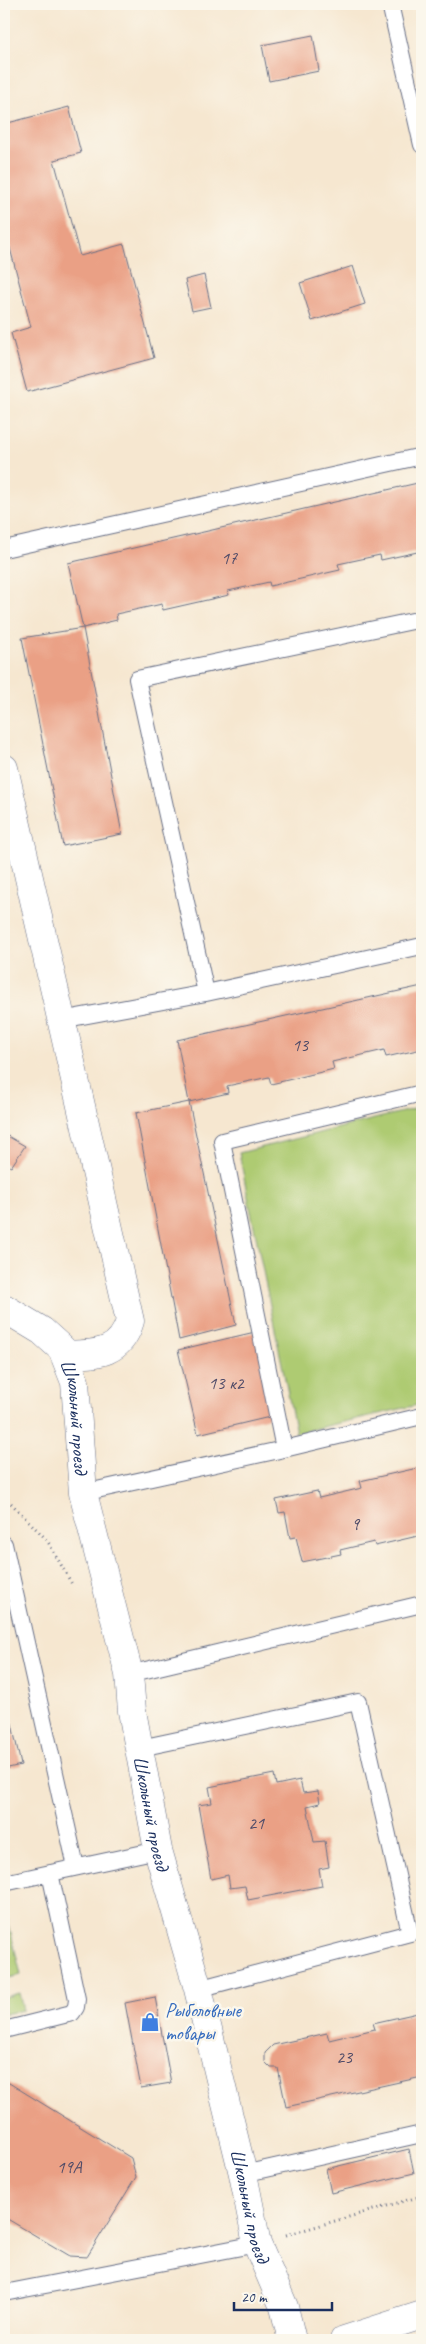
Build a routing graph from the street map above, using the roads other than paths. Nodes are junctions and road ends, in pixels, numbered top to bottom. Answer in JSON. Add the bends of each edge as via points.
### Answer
{"nodes":[{"id":1,"x":390,"y":4,"type":"edge"},
{"id":2,"x":422,"y":145,"type":"edge"},
{"id":3,"x":422,"y":456,"type":"edge"},
{"id":4,"x":4,"y":549,"type":"edge"},
{"id":5,"x":422,"y":619,"type":"edge"},
{"id":6,"x":4,"y":768,"type":"edge"},
{"id":7,"x":422,"y":946,"type":"edge"},
{"id":8,"x":206,"y":993,"type":"junction"},
{"id":9,"x":61,"y":1020,"type":"junction"},
{"id":10,"x":422,"y":1093,"type":"edge"},
{"id":11,"x":4,"y":1308,"type":"edge"},
{"id":12,"x":65,"y":1355,"type":"junction"},
{"id":13,"x":422,"y":1416,"type":"edge"},
{"id":14,"x":284,"y":1449,"type":"junction"},
{"id":15,"x":83,"y":1493,"type":"junction"},
{"id":16,"x":4,"y":1544,"type":"edge"},
{"id":17,"x":422,"y":1604,"type":"edge"},
{"id":18,"x":129,"y":1674,"type":"junction"},
{"id":19,"x":140,"y":1748,"type":"junction"},
{"id":20,"x":158,"y":1850,"type":"junction"},
{"id":21,"x":76,"y":1866,"type":"junction"},
{"id":22,"x":50,"y":1873,"type":"junction"},
{"id":23,"x":4,"y":1884,"type":"edge"},
{"id":24,"x":198,"y":1989,"type":"junction"},
{"id":25,"x":4,"y":2030,"type":"edge"},
{"id":26,"x":422,"y":2134,"type":"edge"},
{"id":27,"x":243,"y":2174,"type":"junction"},
{"id":28,"x":257,"y":2244,"type":"junction"},
{"id":29,"x":4,"y":2293,"type":"edge"},
{"id":30,"x":422,"y":2316,"type":"edge"},
{"id":31,"x":292,"y":2340,"type":"edge"},
{"id":32,"x":344,"y":2340,"type":"edge"}],
"edges":[{"from":1,"to":2,"type":"lane"},
{"from":3,"to":4,"type":"lane"},
{"from":5,"to":8,"type":"lane","via":[[137,679]]},
{"from":6,"to":9,"type":"street"},
{"from":7,"to":8,"type":"lane"},
{"from":8,"to":9,"type":"lane"},
{"from":9,"to":12,"type":"street","via":[[130,1321],[126,1336],[106,1351]]},
{"from":10,"to":14,"type":"lane","via":[[222,1141]]},
{"from":11,"to":12,"type":"street","name":"Школьный проезд","via":[[52,1339]]},
{"from":12,"to":15,"type":"street","name":"Школьный проезд","via":[[76,1382]]},
{"from":13,"to":14,"type":"lane"},
{"from":14,"to":15,"type":"lane"},
{"from":15,"to":18,"type":"street","name":"Школьный проезд"},
{"from":16,"to":21,"type":"lane"},
{"from":17,"to":18,"type":"lane"},
{"from":18,"to":19,"type":"street","name":"Школьный проезд"},
{"from":19,"to":20,"type":"street","name":"Школьный проезд"},
{"from":19,"to":24,"type":"lane","via":[[358,1702],[410,1934]]},
{"from":20,"to":21,"type":"lane"},
{"from":20,"to":24,"type":"street","name":"Школьный проезд"},
{"from":21,"to":22,"type":"lane"},
{"from":22,"to":23,"type":"lane"},
{"from":22,"to":25,"type":"lane","via":[[76,2007],[72,2012]]},
{"from":24,"to":27,"type":"street","name":"Школьный проезд"},
{"from":26,"to":27,"type":"lane"},
{"from":27,"to":28,"type":"street","name":"Школьный проезд"},
{"from":28,"to":29,"type":"lane"},
{"from":28,"to":31,"type":"street","name":"Школьный проезд","via":[[284,2307]]},
{"from":30,"to":32,"type":"street"}]}
